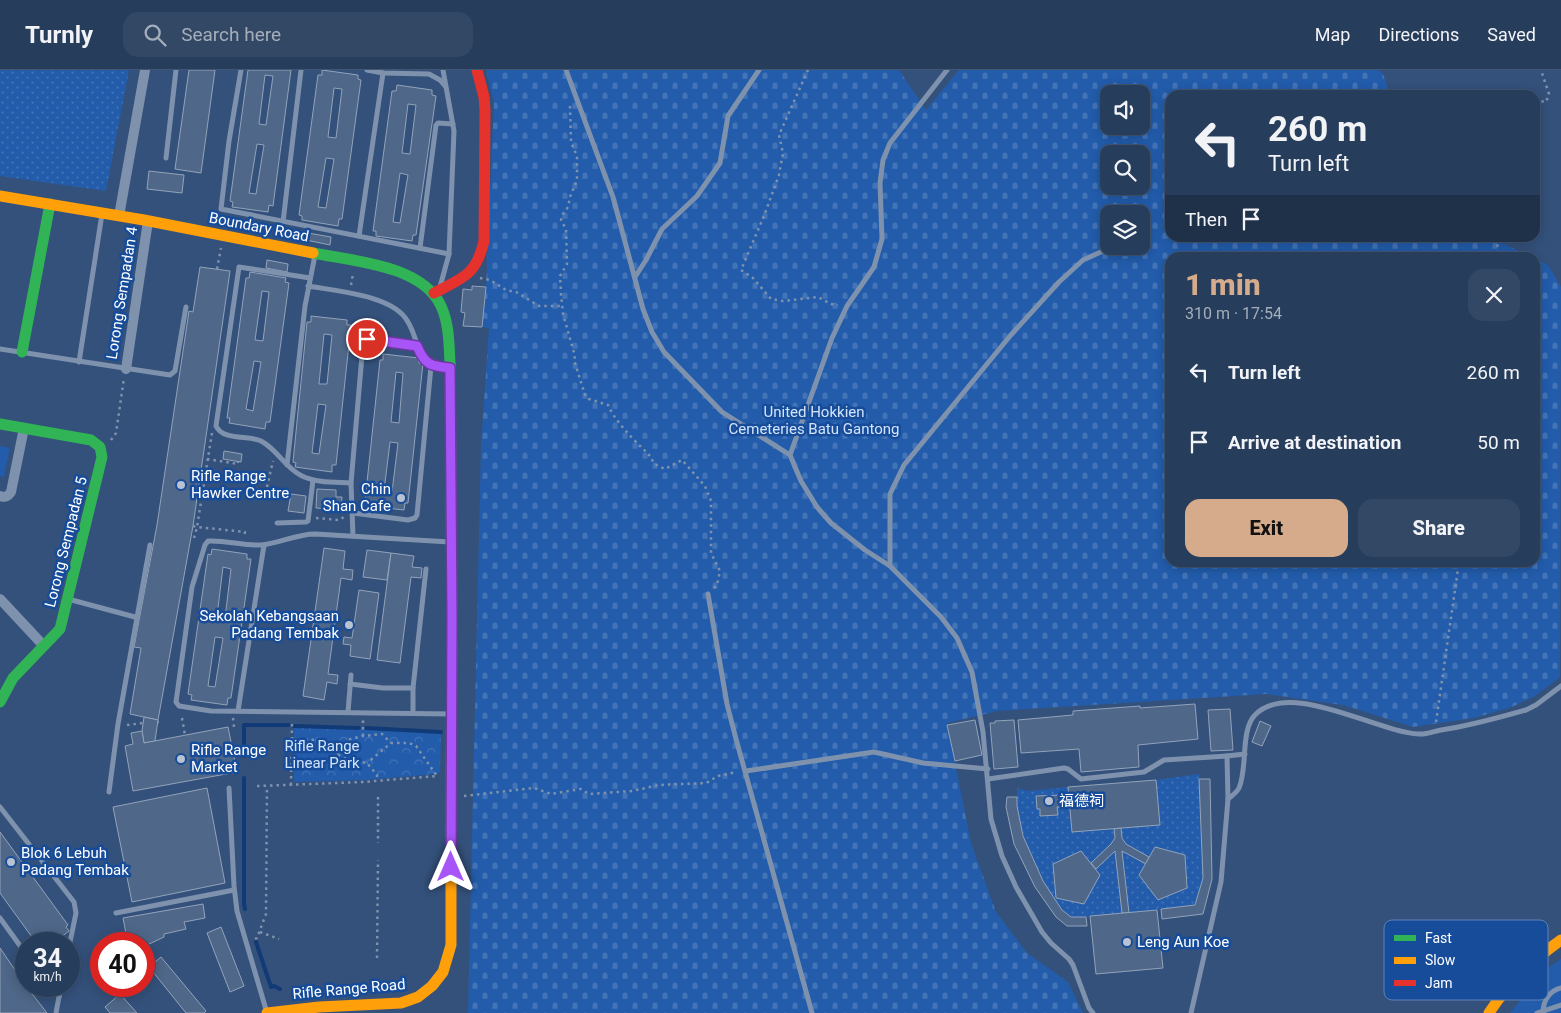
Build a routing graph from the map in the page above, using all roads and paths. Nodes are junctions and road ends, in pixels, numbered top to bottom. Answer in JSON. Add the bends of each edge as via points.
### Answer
{"nodes":[{"id":1,"x":145,"y":70,"type":"edge"},
{"id":2,"x":176,"y":70,"type":"edge"},
{"id":3,"x":242,"y":70,"type":"edge"},
{"id":4,"x":301,"y":70,"type":"edge"},
{"id":5,"x":367,"y":70,"type":"edge"},
{"id":6,"x":443,"y":70,"type":"edge"},
{"id":7,"x":476,"y":70,"type":"edge"},
{"id":8,"x":566,"y":70,"type":"edge"},
{"id":9,"x":759,"y":70,"type":"edge"},
{"id":10,"x":808,"y":70,"type":"edge"},
{"id":11,"x":947,"y":70,"type":"edge"},
{"id":12,"x":1541,"y":70,"type":"edge"},
{"id":13,"x":383,"y":73,"type":"junction"},
{"id":14,"x":570,"y":83,"type":"junction"},
{"id":15,"x":447,"y":88,"type":"junction"},
{"id":16,"x":1540,"y":101,"type":"edge"},
{"id":17,"x":453,"y":124,"type":"junction"},
{"id":18,"x":166,"y":158,"type":"dead end"},
{"id":19,"x":0,"y":196,"type":"edge"},
{"id":20,"x":50,"y":204,"type":"junction"},
{"id":21,"x":102,"y":213,"type":"junction"},
{"id":22,"x":119,"y":216,"type":"junction"},
{"id":23,"x":148,"y":221,"type":"junction"},
{"id":24,"x":283,"y":222,"type":"junction"},
{"id":25,"x":223,"y":235,"type":"junction"},
{"id":26,"x":359,"y":236,"type":"junction"},
{"id":27,"x":420,"y":248,"type":"junction"},
{"id":28,"x":1100,"y":252,"type":"edge"},
{"id":29,"x":316,"y":254,"type":"junction"},
{"id":30,"x":449,"y":254,"type":"junction"},
{"id":31,"x":217,"y":269,"type":"dead end"},
{"id":32,"x":353,"y":274,"type":"dead end"},
{"id":33,"x":467,"y":274,"type":"junction"},
{"id":34,"x":634,"y":276,"type":"junction"},
{"id":35,"x":310,"y":278,"type":"junction"},
{"id":36,"x":352,"y":280,"type":"dead end"},
{"id":37,"x":308,"y":286,"type":"junction"},
{"id":38,"x":437,"y":292,"type":"junction"},
{"id":39,"x":562,"y":306,"type":"junction"},
{"id":40,"x":847,"y":306,"type":"junction"},
{"id":41,"x":186,"y":307,"type":"dead end"},
{"id":42,"x":417,"y":346,"type":"junction"},
{"id":43,"x":0,"y":349,"type":"edge"},
{"id":44,"x":22,"y":352,"type":"junction"},
{"id":45,"x":79,"y":362,"type":"junction"},
{"id":46,"x":431,"y":366,"type":"junction"},
{"id":47,"x":450,"y":366,"type":"junction"},
{"id":48,"x":126,"y":369,"type":"junction"},
{"id":49,"x":0,"y":424,"type":"edge"},
{"id":50,"x":24,"y":428,"type":"junction"},
{"id":51,"x":210,"y":438,"type":"dead end"},
{"id":52,"x":100,"y":447,"type":"junction"},
{"id":53,"x":790,"y":455,"type":"junction"},
{"id":54,"x":207,"y":459,"type":"junction"},
{"id":55,"x":238,"y":462,"type":"dead end"},
{"id":56,"x":271,"y":465,"type":"dead end"},
{"id":57,"x":287,"y":465,"type":"junction"},
{"id":58,"x":313,"y":480,"type":"junction"},
{"id":59,"x":351,"y":483,"type":"junction"},
{"id":60,"x":268,"y":488,"type":"dead end"},
{"id":61,"x":0,"y":496,"type":"edge"},
{"id":62,"x":353,"y":513,"type":"junction"},
{"id":63,"x":345,"y":515,"type":"dead end"},
{"id":64,"x":316,"y":518,"type":"dead end"},
{"id":65,"x":277,"y":523,"type":"dead end"},
{"id":66,"x":193,"y":526,"type":"dead end"},
{"id":67,"x":197,"y":527,"type":"junction"},
{"id":68,"x":245,"y":532,"type":"dead end"},
{"id":69,"x":352,"y":536,"type":"junction"},
{"id":70,"x":194,"y":538,"type":"dead end"},
{"id":71,"x":450,"y":542,"type":"junction"},
{"id":72,"x":150,"y":545,"type":"dead end"},
{"id":73,"x":264,"y":545,"type":"junction"},
{"id":74,"x":890,"y":566,"type":"junction"},
{"id":75,"x":1458,"y":567,"type":"edge"},
{"id":76,"x":426,"y":569,"type":"dead end"},
{"id":77,"x":708,"y":594,"type":"joint"},
{"id":78,"x":68,"y":598,"type":"junction"},
{"id":79,"x":0,"y":599,"type":"edge"},
{"id":80,"x":136,"y":618,"type":"junction"},
{"id":81,"x":44,"y":645,"type":"junction"},
{"id":82,"x":351,"y":675,"type":"dead end"},
{"id":83,"x":350,"y":684,"type":"junction"},
{"id":84,"x":1561,"y":686,"type":"edge"},
{"id":85,"x":413,"y":688,"type":"junction"},
{"id":86,"x":0,"y":702,"type":"edge"},
{"id":87,"x":238,"y":711,"type":"junction"},
{"id":88,"x":348,"y":712,"type":"junction"},
{"id":89,"x":413,"y":713,"type":"junction"},
{"id":90,"x":451,"y":714,"type":"junction"},
{"id":91,"x":182,"y":718,"type":"dead end"},
{"id":92,"x":363,"y":719,"type":"dead end"},
{"id":93,"x":292,"y":720,"type":"dead end"},
{"id":94,"x":143,"y":723,"type":"dead end"},
{"id":95,"x":123,"y":724,"type":"dead end"},
{"id":96,"x":1435,"y":732,"type":"junction"},
{"id":97,"x":185,"y":735,"type":"dead end"},
{"id":98,"x":363,"y":736,"type":"junction"},
{"id":99,"x":292,"y":739,"type":"junction"},
{"id":100,"x":391,"y":743,"type":"junction"},
{"id":101,"x":337,"y":754,"type":"junction"},
{"id":102,"x":1245,"y":754,"type":"junction"},
{"id":103,"x":1227,"y":756,"type":"junction"},
{"id":104,"x":367,"y":763,"type":"junction"},
{"id":105,"x":988,"y":769,"type":"junction"},
{"id":106,"x":746,"y":771,"type":"junction"},
{"id":107,"x":988,"y":779,"type":"junction"},
{"id":108,"x":377,"y":781,"type":"junction"},
{"id":109,"x":291,"y":785,"type":"junction"},
{"id":110,"x":257,"y":786,"type":"dead end"},
{"id":111,"x":267,"y":786,"type":"junction"},
{"id":112,"x":229,"y":788,"type":"dead end"},
{"id":113,"x":109,"y":792,"type":"dead end"},
{"id":114,"x":378,"y":797,"type":"dead end"},
{"id":115,"x":451,"y":798,"type":"junction"},
{"id":116,"x":1228,"y":799,"type":"junction"},
{"id":117,"x":0,"y":807,"type":"edge"},
{"id":118,"x":378,"y":842,"type":"dead end"},
{"id":119,"x":378,"y":860,"type":"dead end"},
{"id":120,"x":234,"y":890,"type":"junction"},
{"id":121,"x":116,"y":914,"type":"dead end"},
{"id":122,"x":0,"y":918,"type":"edge"},
{"id":123,"x":72,"y":932,"type":"edge"},
{"id":124,"x":260,"y":932,"type":"junction"},
{"id":125,"x":15,"y":939,"type":"edge"},
{"id":126,"x":279,"y":939,"type":"dead end"},
{"id":127,"x":1561,"y":940,"type":"edge"},
{"id":128,"x":246,"y":942,"type":"junction"},
{"id":129,"x":1548,"y":950,"type":"edge"},
{"id":130,"x":377,"y":958,"type":"dead end"},
{"id":131,"x":1561,"y":988,"type":"edge"},
{"id":132,"x":1548,"y":995,"type":"edge"},
{"id":133,"x":58,"y":997,"type":"edge"},
{"id":134,"x":1499,"y":1000,"type":"edge"},
{"id":135,"x":1546,"y":1000,"type":"edge"},
{"id":136,"x":1561,"y":1005,"type":"edge"},
{"id":137,"x":1541,"y":1012,"type":"edge"},
{"id":138,"x":56,"y":1013,"type":"edge"},
{"id":139,"x":271,"y":1013,"type":"edge"},
{"id":140,"x":812,"y":1013,"type":"edge"},
{"id":141,"x":1093,"y":1013,"type":"edge"},
{"id":142,"x":1191,"y":1013,"type":"edge"},
{"id":143,"x":1490,"y":1013,"type":"edge"}],
"edges":[{"from":1,"to":22,"type":"street"},
{"from":2,"to":18,"type":"lane"},
{"from":3,"to":24,"type":"lane","via":[[228,141],[221,210]]},
{"from":4,"to":24,"type":"lane"},
{"from":5,"to":13,"type":"lane"},
{"from":6,"to":15,"type":"lane"},
{"from":7,"to":33,"type":"street","via":[[485,110],[484,241]]},
{"from":8,"to":14,"type":"lane"},
{"from":9,"to":34,"type":"lane","via":[[728,116],[720,163],[697,196],[662,229]]},
{"from":10,"to":40,"type":"path","via":[[779,135],[783,153],[779,175],[741,270],[753,278],[771,299],[784,302],[818,297],[831,304]]},
{"from":11,"to":40,"type":"lane","via":[[890,143],[883,160],[880,184],[882,239],[874,267]]},
{"from":12,"to":16,"type":"path","via":[[1549,94],[1546,102]]},
{"from":13,"to":15,"type":"lane","via":[[429,74]]},
{"from":13,"to":26,"type":"lane"},
{"from":14,"to":34,"type":"lane","via":[[613,197]]},
{"from":14,"to":39,"type":"path","via":[[571,142],[577,156],[577,180],[561,220],[566,229],[567,264],[560,276]]},
{"from":15,"to":17,"type":"lane"},
{"from":17,"to":27,"type":"lane","via":[[436,125]]},
{"from":17,"to":30,"type":"lane"},
{"from":19,"to":20,"type":"street","name":"Boundary Road"},
{"from":20,"to":21,"type":"street","name":"Boundary Road"},
{"from":20,"to":44,"type":"street"},
{"from":21,"to":22,"type":"street","name":"Boundary Road"},
{"from":21,"to":45,"type":"lane"},
{"from":22,"to":23,"type":"street","name":"Boundary Road"},
{"from":23,"to":25,"type":"street","name":"Boundary Road"},
{"from":23,"to":48,"type":"street","name":"Lorong Sempadan 4"},
{"from":24,"to":26,"type":"lane"},
{"from":25,"to":29,"type":"street","name":"Boundary Road"},
{"from":25,"to":31,"type":"path"},
{"from":26,"to":27,"type":"lane"},
{"from":27,"to":30,"type":"lane"},
{"from":28,"to":74,"type":"lane","via":[[1083,260],[1059,282],[904,465],[890,494]]},
{"from":29,"to":35,"type":"lane"},
{"from":29,"to":38,"type":"street","name":"Boundary Road","via":[[407,274]]},
{"from":30,"to":38,"type":"lane"},
{"from":32,"to":36,"type":"path"},
{"from":33,"to":38,"type":"street","via":[[462,280]]},
{"from":33,"to":39,"type":"path","via":[[490,280],[539,306]]},
{"from":34,"to":53,"type":"lane","via":[[643,310],[664,352],[722,412]]},
{"from":35,"to":37,"type":"lane"},
{"from":35,"to":57,"type":"lane","via":[[239,267],[216,423],[222,434],[262,442],[277,452]]},
{"from":37,"to":42,"type":"lane","via":[[368,297],[391,306],[408,320]]},
{"from":37,"to":57,"type":"lane"},
{"from":38,"to":47,"type":"street","name":"Boundary Road","via":[[447,325]]},
{"from":39,"to":77,"type":"path","via":[[585,395],[608,405],[626,431],[650,454],[654,464],[666,469],[682,460],[704,486],[711,501],[711,553],[720,571],[717,586]]},
{"from":40,"to":53,"type":"lane","via":[[832,338]]},
{"from":41,"to":48,"type":"lane","via":[[175,371],[170,375]]},
{"from":42,"to":46,"type":"lane","via":[[422,358]]},
{"from":42,"to":59,"type":"lane","via":[[369,339],[364,342]]},
{"from":43,"to":44,"type":"lane"},
{"from":44,"to":45,"type":"lane"},
{"from":45,"to":48,"type":"lane"},
{"from":46,"to":47,"type":"lane"},
{"from":46,"to":62,"type":"lane","via":[[417,515],[408,520]]},
{"from":47,"to":71,"type":"street","name":"Rifle Range Road"},
{"from":48,"to":52,"type":"path","via":[[116,433]]},
{"from":49,"to":50,"type":"street"},
{"from":50,"to":52,"type":"street","via":[[91,440]]},
{"from":50,"to":61,"type":"street","via":[[12,492],[5,497]]},
{"from":51,"to":54,"type":"path"},
{"from":52,"to":78,"type":"street","name":"Lorong Sempadan 5","via":[[102,457]]},
{"from":53,"to":74,"type":"lane","via":[[801,481],[831,523]]},
{"from":54,"to":55,"type":"path"},
{"from":54,"to":67,"type":"path"},
{"from":56,"to":60,"type":"path"},
{"from":57,"to":58,"type":"lane","via":[[301,476]]},
{"from":58,"to":59,"type":"lane"},
{"from":58,"to":65,"type":"lane","via":[[308,521]]},
{"from":59,"to":62,"type":"lane"},
{"from":62,"to":69,"type":"lane"},
{"from":63,"to":64,"type":"path","via":[[342,519]]},
{"from":66,"to":67,"type":"path"},
{"from":67,"to":68,"type":"path"},
{"from":67,"to":70,"type":"path"},
{"from":69,"to":71,"type":"lane"},
{"from":69,"to":73,"type":"lane","via":[[309,534]]},
{"from":71,"to":90,"type":"street","name":"Rifle Range Road"},
{"from":72,"to":80,"type":"lane"},
{"from":73,"to":87,"type":"lane"},
{"from":73,"to":87,"type":"lane","via":[[208,541],[192,587],[176,702],[179,706],[211,712]]},
{"from":74,"to":105,"type":"lane","via":[[941,617],[956,638],[972,672]]},
{"from":75,"to":96,"type":"path"},
{"from":76,"to":85,"type":"lane"},
{"from":77,"to":106,"type":"lane","via":[[727,704]]},
{"from":78,"to":80,"type":"lane"},
{"from":78,"to":81,"type":"street","name":"Lorong Sempadan 5","via":[[59,631]]},
{"from":79,"to":81,"type":"street"},
{"from":80,"to":113,"type":"lane"},
{"from":81,"to":86,"type":"street","name":"Lorong Sempadan 5","via":[[13,678]]},
{"from":82,"to":83,"type":"lane"},
{"from":83,"to":85,"type":"lane"},
{"from":83,"to":88,"type":"lane"},
{"from":84,"to":96,"type":"lane","via":[[1526,710]]},
{"from":85,"to":89,"type":"lane"},
{"from":87,"to":88,"type":"lane"},
{"from":88,"to":89,"type":"lane"},
{"from":89,"to":90,"type":"lane"},
{"from":90,"to":115,"type":"street","name":"Rifle Range Road"},
{"from":91,"to":97,"type":"path"},
{"from":92,"to":98,"type":"path"},
{"from":93,"to":99,"type":"path"},
{"from":94,"to":95,"type":"path"},
{"from":96,"to":102,"type":"lane","via":[[1406,733],[1325,707],[1285,703],[1271,705],[1253,716]]},
{"from":98,"to":100,"type":"path","via":[[382,734]]},
{"from":98,"to":101,"type":"path","via":[[347,740]]},
{"from":99,"to":101,"type":"path","via":[[323,740]]},
{"from":99,"to":109,"type":"path"},
{"from":100,"to":104,"type":"path"},
{"from":100,"to":108,"type":"path","via":[[416,746],[437,776]]},
{"from":101,"to":104,"type":"path"},
{"from":102,"to":103,"type":"lane"},
{"from":102,"to":116,"type":"lane","via":[[1238,789]]},
{"from":103,"to":107,"type":"lane","via":[[1164,760],[1144,772],[1081,779],[1064,768]]},
{"from":103,"to":116,"type":"lane"},
{"from":104,"to":108,"type":"path","via":[[377,775]]},
{"from":105,"to":106,"type":"lane","via":[[923,763],[874,752]]},
{"from":105,"to":107,"type":"lane"},
{"from":106,"to":115,"type":"path","via":[[718,776],[706,783],[632,791],[589,794],[581,789],[551,794],[534,788]]},
{"from":106,"to":140,"type":"lane"},
{"from":107,"to":141,"type":"lane","via":[[992,819],[1002,856],[1042,932],[1073,965]]},
{"from":108,"to":109,"type":"path"},
{"from":109,"to":111,"type":"path"},
{"from":110,"to":111,"type":"path"},
{"from":111,"to":124,"type":"path","via":[[266,914]]},
{"from":112,"to":120,"type":"lane"},
{"from":114,"to":118,"type":"path"},
{"from":115,"to":139,"type":"street","name":"Rifle Range Road","via":[[451,945],[440,978],[408,1005]]},
{"from":116,"to":142,"type":"lane","via":[[1221,882]]},
{"from":117,"to":123,"type":"lane","via":[[74,902],[76,913]]},
{"from":119,"to":130,"type":"path"},
{"from":120,"to":121,"type":"lane"},
{"from":120,"to":128,"type":"lane"},
{"from":122,"to":125,"type":"lane"},
{"from":124,"to":126,"type":"path"},
{"from":124,"to":128,"type":"path","via":[[257,938]]},
{"from":127,"to":129,"type":"street"},
{"from":128,"to":139,"type":"lane"},
{"from":131,"to":132,"type":"lane"},
{"from":133,"to":138,"type":"lane"},
{"from":134,"to":143,"type":"street"},
{"from":135,"to":137,"type":"lane"},
{"from":136,"to":137,"type":"lane"}]}
